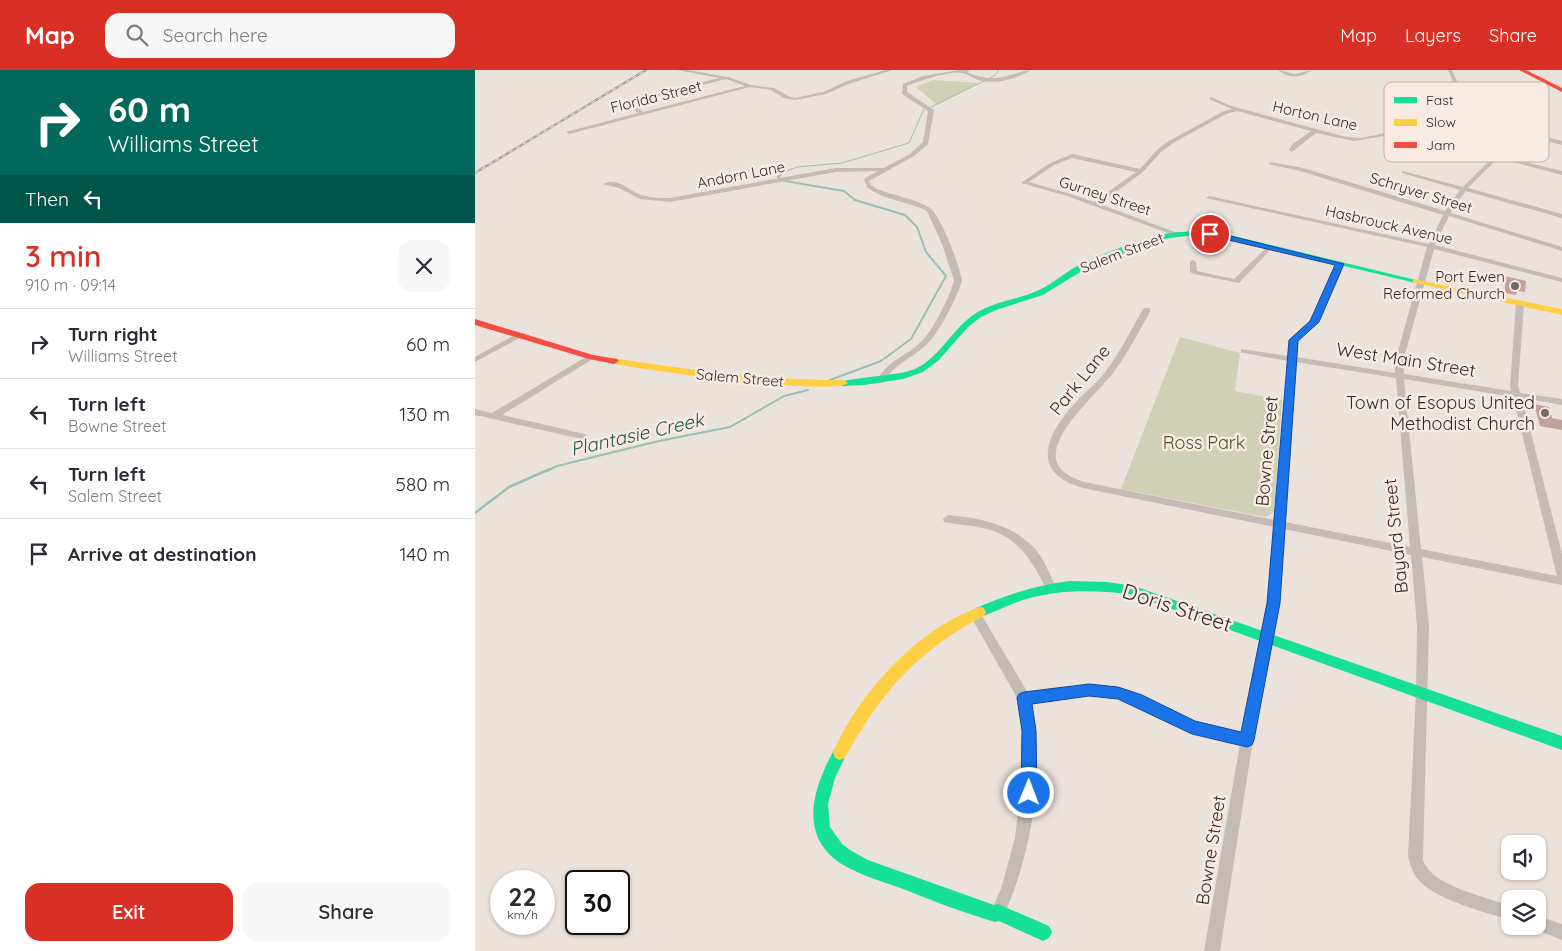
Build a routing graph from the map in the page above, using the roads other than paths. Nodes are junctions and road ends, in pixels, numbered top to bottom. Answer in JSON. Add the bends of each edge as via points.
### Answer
{"nodes":[{"id":1,"x":679,"y":70,"type":"edge"},
{"id":2,"x":891,"y":70,"type":"edge"},
{"id":3,"x":1029,"y":70,"type":"edge"},
{"id":4,"x":1280,"y":70,"type":"edge"},
{"id":5,"x":1311,"y":70,"type":"edge"},
{"id":6,"x":1450,"y":70,"type":"edge"},
{"id":7,"x":1522,"y":70,"type":"edge"},
{"id":8,"x":966,"y":71,"type":"edge"},
{"id":9,"x":728,"y":78,"type":"junction"},
{"id":10,"x":1455,"y":82,"type":"edge"},
{"id":11,"x":1546,"y":82,"type":"edge"},
{"id":12,"x":1549,"y":84,"type":"edge"},
{"id":13,"x":750,"y":86,"type":"junction"},
{"id":14,"x":1562,"y":90,"type":"edge"},
{"id":15,"x":1211,"y":98,"type":"dead end"},
{"id":16,"x":1239,"y":110,"type":"junction"},
{"id":17,"x":642,"y":113,"type":"junction"},
{"id":18,"x":1315,"y":131,"type":"junction"},
{"id":19,"x":569,"y":132,"type":"dead end"},
{"id":20,"x":1384,"y":133,"type":"edge"},
{"id":21,"x":1549,"y":140,"type":"edge"},
{"id":22,"x":1562,"y":143,"type":"edge"},
{"id":23,"x":1292,"y":150,"type":"dead end"},
{"id":24,"x":1491,"y":162,"type":"edge"},
{"id":25,"x":1520,"y":162,"type":"edge"},
{"id":26,"x":1271,"y":164,"type":"dead end"},
{"id":27,"x":884,"y":170,"type":"junction"},
{"id":28,"x":1141,"y":171,"type":"junction"},
{"id":29,"x":1404,"y":172,"type":"dead end"},
{"id":30,"x":1562,"y":173,"type":"edge"},
{"id":31,"x":606,"y":184,"type":"dead end"},
{"id":32,"x":1464,"y":189,"type":"junction"},
{"id":33,"x":1209,"y":198,"type":"dead end"},
{"id":34,"x":1094,"y":205,"type":"junction"},
{"id":35,"x":1447,"y":214,"type":"junction"},
{"id":36,"x":1562,"y":216,"type":"edge"},
{"id":37,"x":1176,"y":234,"type":"junction"},
{"id":38,"x":1270,"y":246,"type":"junction"},
{"id":39,"x":1431,"y":246,"type":"junction"},
{"id":40,"x":1562,"y":249,"type":"edge"},
{"id":41,"x":1193,"y":262,"type":"dead end"},
{"id":42,"x":1340,"y":264,"type":"junction"},
{"id":43,"x":1562,"y":280,"type":"edge"},
{"id":44,"x":1420,"y":282,"type":"junction"},
{"id":45,"x":1520,"y":304,"type":"junction"},
{"id":46,"x":1147,"y":310,"type":"dead end"},
{"id":47,"x":1562,"y":312,"type":"edge"},
{"id":48,"x":475,"y":322,"type":"edge"},
{"id":49,"x":521,"y":335,"type":"junction"},
{"id":50,"x":1244,"y":352,"type":"dead end"},
{"id":51,"x":592,"y":357,"type":"junction"},
{"id":52,"x":1292,"y":359,"type":"junction"},
{"id":53,"x":475,"y":360,"type":"edge"},
{"id":54,"x":1400,"y":376,"type":"junction"},
{"id":55,"x":881,"y":380,"type":"junction"},
{"id":56,"x":1516,"y":394,"type":"junction"},
{"id":57,"x":1562,"y":402,"type":"edge"},
{"id":58,"x":475,"y":412,"type":"edge"},
{"id":59,"x":492,"y":417,"type":"junction"},
{"id":60,"x":581,"y":436,"type":"dead end"},
{"id":61,"x":948,"y":519,"type":"dead end"},
{"id":62,"x":1278,"y":524,"type":"junction"},
{"id":63,"x":1417,"y":552,"type":"junction"},
{"id":64,"x":1562,"y":574,"type":"edge"},
{"id":65,"x":1562,"y":581,"type":"edge"},
{"id":66,"x":1051,"y":587,"type":"junction"},
{"id":67,"x":975,"y":614,"type":"junction"},
{"id":68,"x":1266,"y":638,"type":"junction"},
{"id":69,"x":1422,"y":694,"type":"junction"},
{"id":70,"x":1024,"y":698,"type":"junction"},
{"id":71,"x":1247,"y":740,"type":"junction"},
{"id":72,"x":1562,"y":742,"type":"edge"},
{"id":73,"x":1501,"y":910,"type":"edge"},
{"id":74,"x":999,"y":912,"type":"junction"},
{"id":75,"x":1546,"y":926,"type":"edge"},
{"id":76,"x":1043,"y":932,"type":"dead end"},
{"id":77,"x":1562,"y":932,"type":"edge"},
{"id":78,"x":1212,"y":951,"type":"edge"}],
"edges":[{"from":1,"to":9,"type":"street"},
{"from":2,"to":13,"type":"street","via":[[799,99],[789,98],[772,89]]},
{"from":3,"to":8,"type":"street","via":[[987,81]]},
{"from":4,"to":5,"type":"street","via":[[1299,76]]},
{"from":6,"to":10,"type":"street"},
{"from":7,"to":11,"type":"main road"},
{"from":8,"to":27,"type":"street","via":[[925,77],[905,85],[905,93],[931,110],[928,137],[923,146]]},
{"from":9,"to":13,"type":"street"},
{"from":9,"to":17,"type":"street","via":[[628,103]]},
{"from":12,"to":14,"type":"main road"},
{"from":13,"to":17,"type":"street","name":"Florida Street"},
{"from":15,"to":16,"type":"street","name":"Horton Lane"},
{"from":16,"to":18,"type":"street","name":"Horton Lane"},
{"from":16,"to":28,"type":"street","via":[[1224,113],[1171,142]]},
{"from":17,"to":19,"type":"street","name":"Florida Street"},
{"from":18,"to":20,"type":"street","name":"Horton Lane","via":[[1355,140]]},
{"from":18,"to":23,"type":"street"},
{"from":21,"to":22,"type":"street"},
{"from":24,"to":32,"type":"street","name":"Bayard Street"},
{"from":25,"to":30,"type":"street","name":"Horton Lane"},
{"from":26,"to":35,"type":"street","name":"Schryver Street","via":[[1301,169]]},
{"from":27,"to":31,"type":"street","name":"Andorn Lane","via":[[836,170],[671,200],[642,198],[621,186]]},
{"from":27,"to":55,"type":"street","via":[[866,180],[867,185],[931,211],[958,274],[958,282],[926,341],[891,366]]},
{"from":28,"to":34,"type":"street"},
{"from":28,"to":34,"type":"street","name":"Gurney Street","via":[[1070,156],[1024,183]]},
{"from":29,"to":32,"type":"street"},
{"from":32,"to":35,"type":"street","name":"Bayard Street"},
{"from":32,"to":36,"type":"street"},
{"from":33,"to":39,"type":"street","name":"Hasbrouck Avenue"},
{"from":34,"to":37,"type":"street","name":"Gurney Street"},
{"from":35,"to":39,"type":"street","name":"Bayard Street"},
{"from":35,"to":40,"type":"street","name":"Schryver Street"},
{"from":37,"to":38,"type":"main road","name":"Salem Street","via":[[1216,234]]},
{"from":37,"to":55,"type":"main road","name":"Salem Street","via":[[1087,264],[1040,293],[986,310],[965,325],[924,367],[903,376]]},
{"from":38,"to":41,"type":"street","via":[[1236,281],[1194,272]]},
{"from":38,"to":42,"type":"main road","name":"Salem Street"},
{"from":39,"to":43,"type":"street","name":"Hasbrouck Avenue"},
{"from":39,"to":44,"type":"street","name":"Bayard Street"},
{"from":42,"to":44,"type":"main road","name":"Salem Street"},
{"from":42,"to":52,"type":"street","name":"Bowne Street","via":[[1314,322],[1294,340]]},
{"from":44,"to":45,"type":"main road","name":"Salem Street"},
{"from":44,"to":54,"type":"street","name":"Bayard Street","via":[[1399,362]]},
{"from":45,"to":47,"type":"main road","name":"Salem Street"},
{"from":45,"to":56,"type":"street","via":[[1514,372]]},
{"from":46,"to":62,"type":"street","name":"Park Lane","via":[[1117,361],[1062,427],[1052,460],[1060,472],[1083,485]]},
{"from":48,"to":49,"type":"main road","name":"Salem Street"},
{"from":49,"to":51,"type":"main road","name":"Salem Street"},
{"from":49,"to":53,"type":"street"},
{"from":50,"to":52,"type":"street","name":"West Main Street"},
{"from":51,"to":55,"type":"main road","name":"Salem Street","via":[[699,375],[815,385]]},
{"from":51,"to":59,"type":"street"},
{"from":52,"to":54,"type":"street","name":"West Main Street"},
{"from":52,"to":62,"type":"street","name":"Bowne Street"},
{"from":54,"to":56,"type":"street","name":"West Main Street"},
{"from":54,"to":63,"type":"street","name":"Bayard Street"},
{"from":56,"to":57,"type":"street","name":"West Main Street"},
{"from":56,"to":64,"type":"street"},
{"from":58,"to":59,"type":"street"},
{"from":59,"to":60,"type":"street"},
{"from":61,"to":66,"type":"street","via":[[990,524],[1013,536],[1033,554]]},
{"from":62,"to":63,"type":"street"},
{"from":62,"to":68,"type":"street","name":"Bowne Street","via":[[1273,603]]},
{"from":63,"to":65,"type":"street"},
{"from":63,"to":69,"type":"street","name":"Bayard Street","via":[[1423,626]]},
{"from":66,"to":67,"type":"main road","name":"Doris Street"},
{"from":66,"to":68,"type":"main road","name":"Doris Street","via":[[1094,585],[1130,589]]},
{"from":67,"to":70,"type":"street"},
{"from":67,"to":74,"type":"main road","name":"Doris Street","via":[[916,652],[872,702],[826,777],[821,828],[829,843],[862,865],[957,903],[995,914]]},
{"from":68,"to":69,"type":"main road","name":"Doris Street"},
{"from":68,"to":71,"type":"street","name":"Bowne Street"},
{"from":69,"to":72,"type":"main road","name":"Doris Street"},
{"from":69,"to":73,"type":"street","name":"Bayard Street","via":[[1417,864],[1426,878],[1447,890]]},
{"from":70,"to":71,"type":"street","via":[[1089,690],[1118,693],[1192,727]]},
{"from":70,"to":74,"type":"street","via":[[1029,731],[1029,793],[1017,861]]},
{"from":71,"to":78,"type":"street","name":"Bowne Street"},
{"from":74,"to":76,"type":"main road","name":"Doris Street"},
{"from":75,"to":77,"type":"street"}]}
